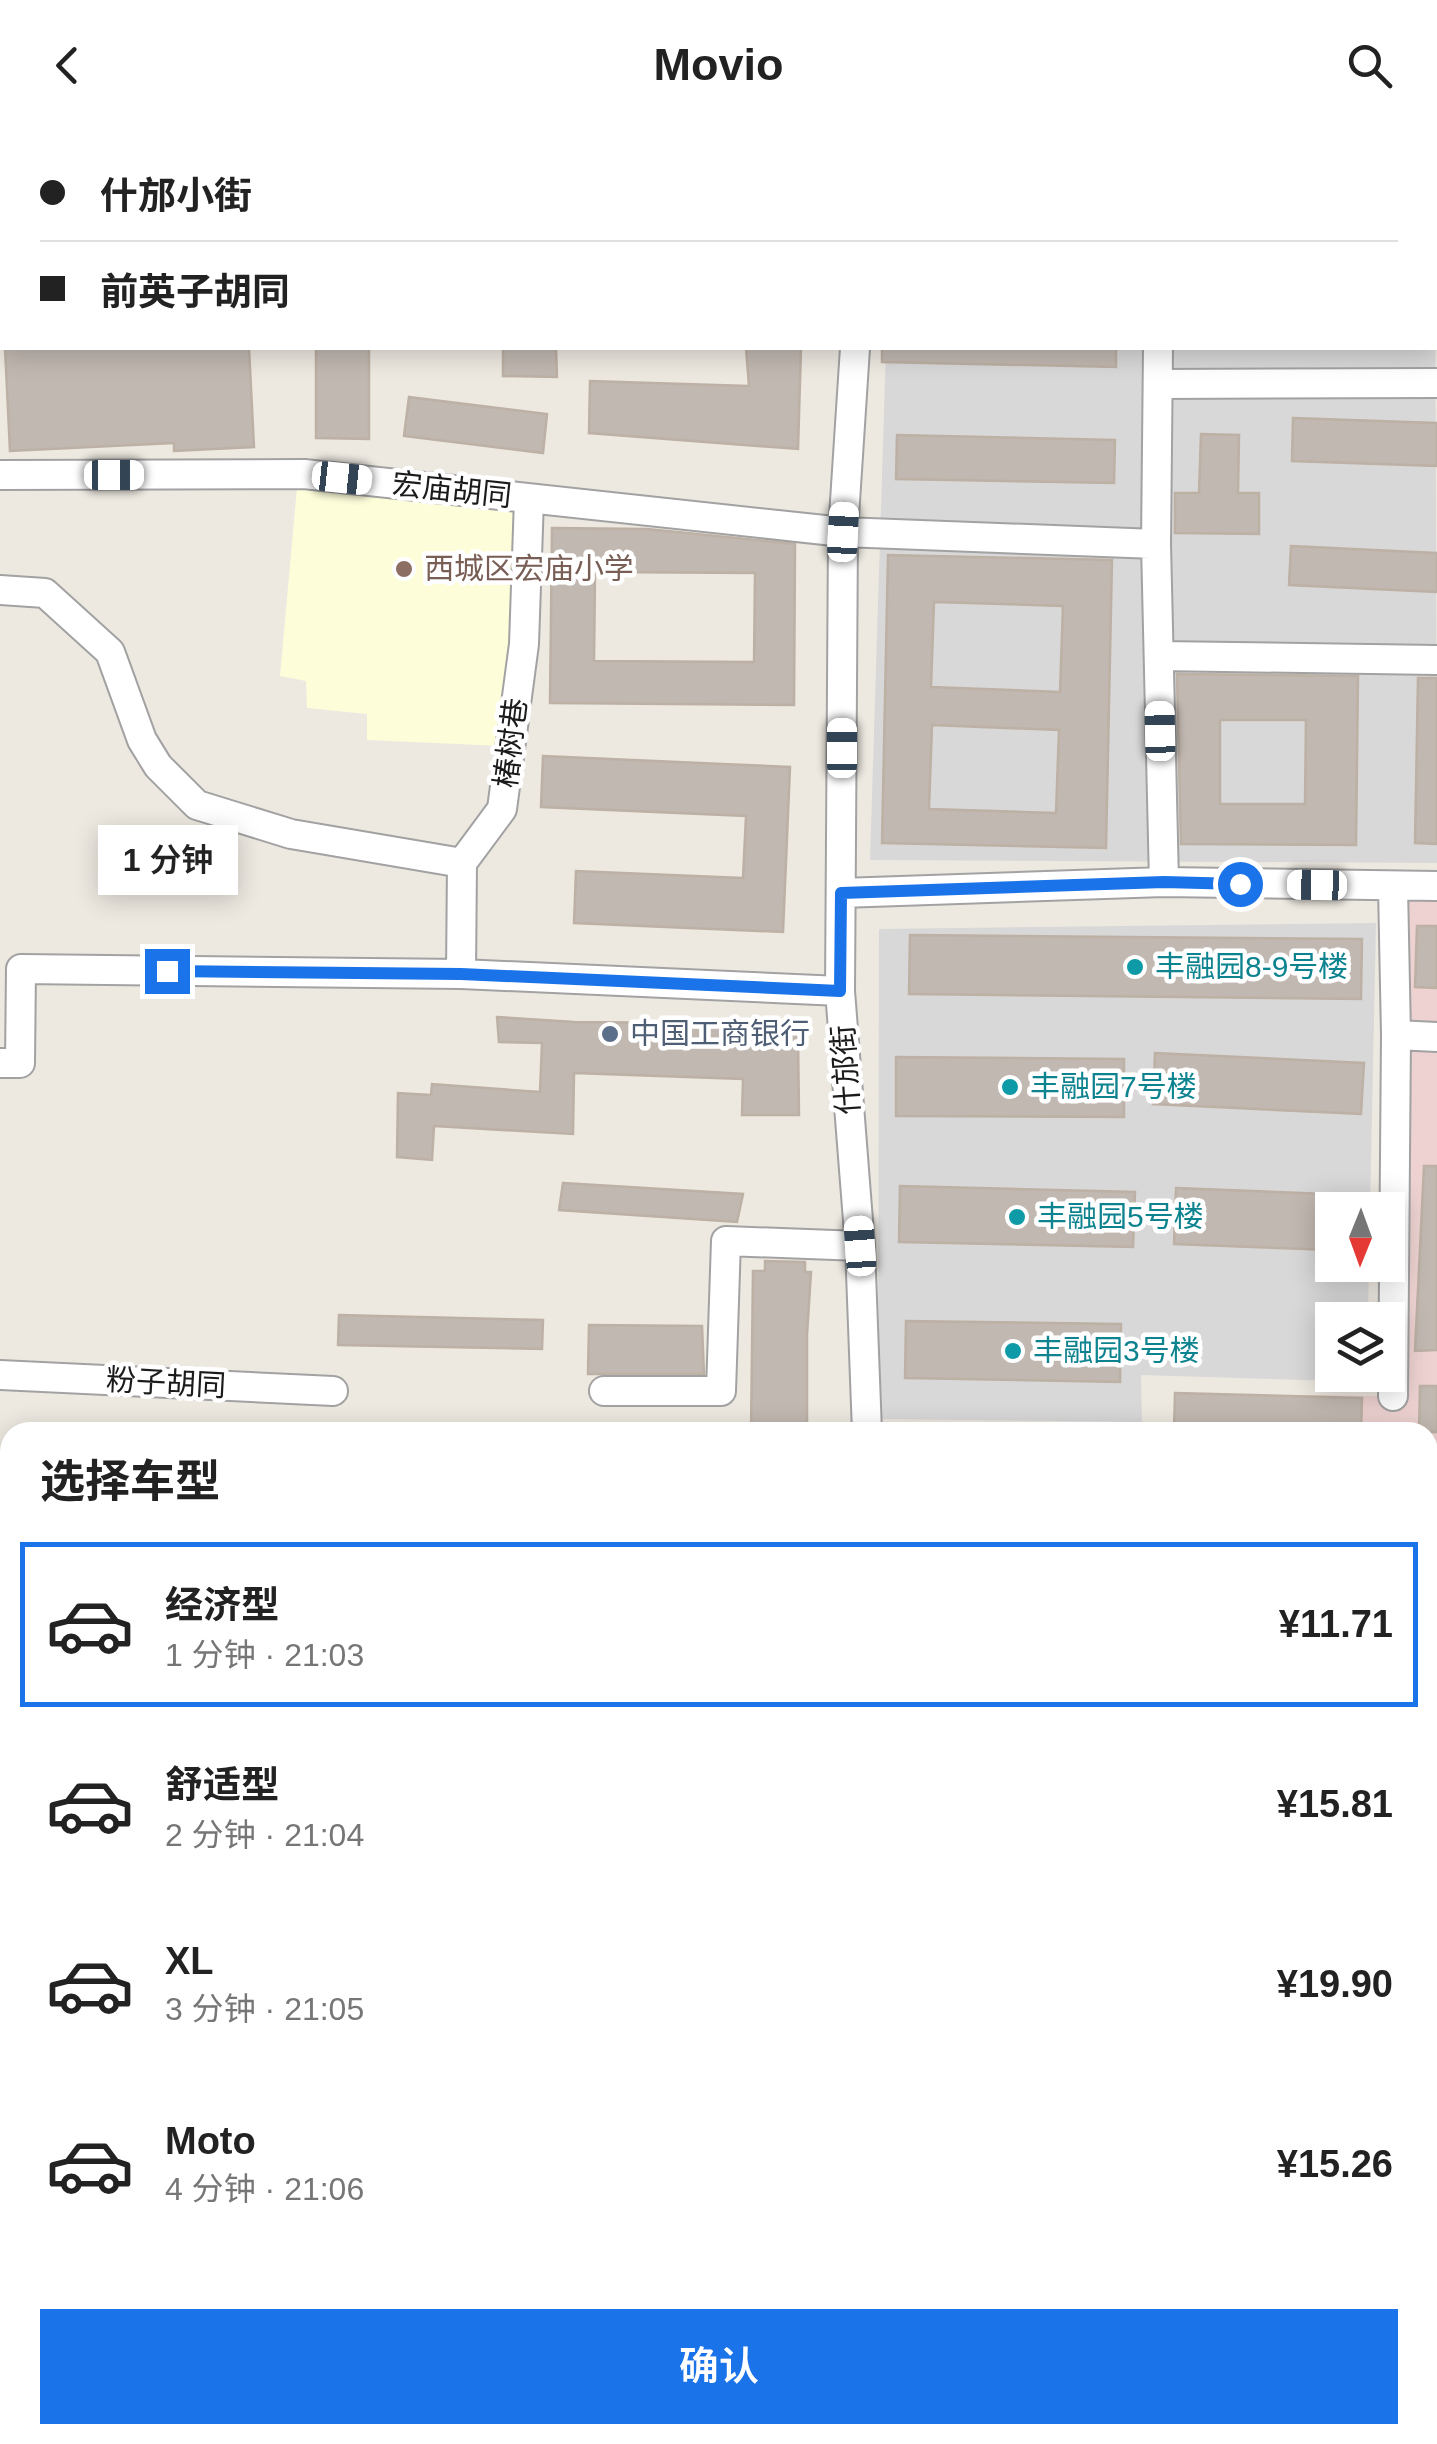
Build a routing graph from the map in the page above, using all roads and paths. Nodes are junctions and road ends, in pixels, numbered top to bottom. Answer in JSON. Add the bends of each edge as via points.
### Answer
{"nodes":[{"id":1,"x":854,"y":350,"type":"edge"},
{"id":2,"x":1158,"y":350,"type":"edge"},
{"id":3,"x":1158,"y":384,"type":"junction"},
{"id":4,"x":1437,"y":384,"type":"edge"},
{"id":5,"x":0,"y":475,"type":"edge"},
{"id":6,"x":529,"y":499,"type":"junction"},
{"id":7,"x":843,"y":532,"type":"junction"},
{"id":8,"x":1156,"y":544,"type":"junction"},
{"id":9,"x":0,"y":590,"type":"edge"},
{"id":10,"x":1159,"y":656,"type":"junction"},
{"id":11,"x":1437,"y":660,"type":"edge"},
{"id":12,"x":462,"y":862,"type":"junction"},
{"id":13,"x":1164,"y":882,"type":"junction"},
{"id":14,"x":1437,"y":886,"type":"edge"},
{"id":15,"x":1393,"y":887,"type":"junction"},
{"id":16,"x":841,"y":893,"type":"junction"},
{"id":17,"x":461,"y":974,"type":"junction"},
{"id":18,"x":840,"y":991,"type":"junction"},
{"id":19,"x":1396,"y":1035,"type":"junction"},
{"id":20,"x":1437,"y":1037,"type":"edge"},
{"id":21,"x":0,"y":1063,"type":"edge"},
{"id":22,"x":860,"y":1246,"type":"junction"},
{"id":23,"x":0,"y":1376,"type":"edge"},
{"id":24,"x":604,"y":1391,"type":"dead end"},
{"id":25,"x":333,"y":1392,"type":"dead end"},
{"id":26,"x":1392,"y":1396,"type":"dead end"},
{"id":27,"x":867,"y":1422,"type":"edge"}],
"edges":[{"from":1,"to":7,"type":"street","name":"什邡街"},
{"from":2,"to":3,"type":"street"},
{"from":3,"to":4,"type":"street"},
{"from":3,"to":8,"type":"street"},
{"from":5,"to":6,"type":"street","name":"宏庙胡同","via":[[304,474]]},
{"from":6,"to":7,"type":"street","name":"宏庙胡同"},
{"from":6,"to":12,"type":"street","name":"椿树巷","via":[[524,644],[502,810]]},
{"from":7,"to":8,"type":"street","name":"宏庙胡同"},
{"from":7,"to":16,"type":"street","name":"什邡街"},
{"from":8,"to":10,"type":"street"},
{"from":9,"to":12,"type":"street","via":[[45,592],[110,652],[142,740],[197,805],[292,834]]},
{"from":10,"to":11,"type":"street"},
{"from":10,"to":13,"type":"street"},
{"from":12,"to":17,"type":"street"},
{"from":13,"to":15,"type":"street"},
{"from":13,"to":16,"type":"street"},
{"from":14,"to":15,"type":"street"},
{"from":15,"to":19,"type":"street"},
{"from":16,"to":18,"type":"street","name":"什邡街"},
{"from":17,"to":18,"type":"street"},
{"from":17,"to":21,"type":"street","via":[[21,969],[20,1063]]},
{"from":18,"to":22,"type":"street","name":"什邡街"},
{"from":19,"to":20,"type":"street"},
{"from":19,"to":26,"type":"street"},
{"from":22,"to":24,"type":"street","via":[[726,1241],[721,1391]]},
{"from":22,"to":27,"type":"street","name":"什邡街"},
{"from":23,"to":25,"type":"street","name":"粉子胡同"}]}
